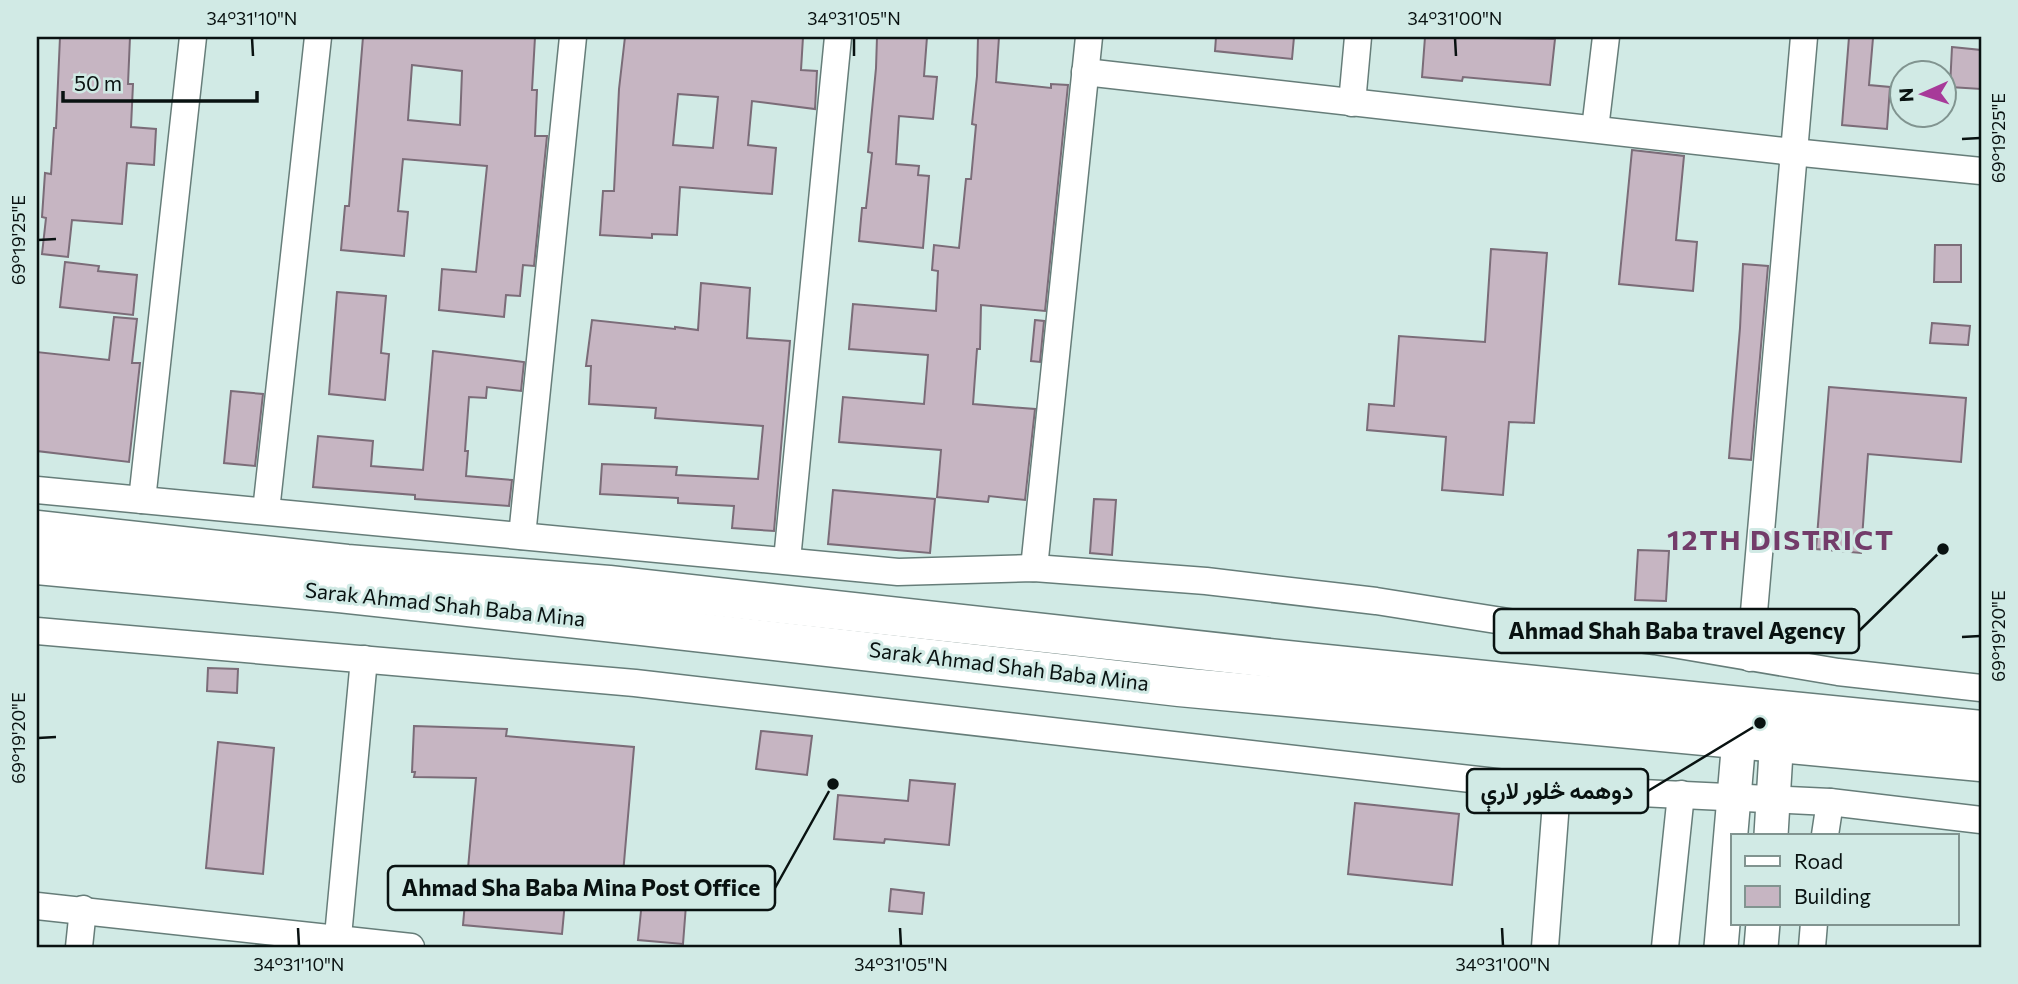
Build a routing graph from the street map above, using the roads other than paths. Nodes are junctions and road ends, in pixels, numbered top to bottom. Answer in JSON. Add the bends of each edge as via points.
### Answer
{"nodes":[{"id":1,"x":193,"y":37,"type":"edge"},
{"id":2,"x":318,"y":37,"type":"edge"},
{"id":3,"x":573,"y":37,"type":"edge"},
{"id":4,"x":838,"y":37,"type":"edge"},
{"id":5,"x":1089,"y":37,"type":"edge"},
{"id":6,"x":1358,"y":37,"type":"edge"},
{"id":7,"x":1606,"y":37,"type":"edge"},
{"id":8,"x":1804,"y":37,"type":"edge"},
{"id":9,"x":1085,"y":72,"type":"junction"},
{"id":10,"x":1352,"y":103,"type":"junction"},
{"id":11,"x":1595,"y":129,"type":"junction"},
{"id":12,"x":1793,"y":152,"type":"junction"},
{"id":13,"x":1981,"y":171,"type":"edge"},
{"id":14,"x":37,"y":490,"type":"edge"},
{"id":15,"x":142,"y":500,"type":"junction"},
{"id":16,"x":266,"y":511,"type":"junction"},
{"id":17,"x":37,"y":530,"type":"edge"},
{"id":18,"x":522,"y":536,"type":"junction"},
{"id":19,"x":788,"y":560,"type":"junction"},
{"id":20,"x":37,"y":565,"type":"edge"},
{"id":21,"x":1034,"y":568,"type":"junction"},
{"id":22,"x":37,"y":631,"type":"edge"},
{"id":23,"x":1750,"y":658,"type":"junction"},
{"id":24,"x":364,"y":659,"type":"junction"},
{"id":25,"x":1981,"y":688,"type":"edge"},
{"id":26,"x":1759,"y":725,"type":"junction"},
{"id":27,"x":1981,"y":730,"type":"edge"},
{"id":28,"x":1981,"y":762,"type":"edge"},
{"id":29,"x":1557,"y":789,"type":"junction"},
{"id":30,"x":1681,"y":794,"type":"junction"},
{"id":31,"x":1735,"y":797,"type":"junction"},
{"id":32,"x":1774,"y":799,"type":"junction"},
{"id":33,"x":1830,"y":802,"type":"junction"},
{"id":34,"x":1981,"y":820,"type":"edge"},
{"id":35,"x":1732,"y":834,"type":"edge"},
{"id":36,"x":1771,"y":834,"type":"edge"},
{"id":37,"x":1825,"y":834,"type":"edge"},
{"id":38,"x":1731,"y":840,"type":"edge"},
{"id":39,"x":37,"y":906,"type":"edge"},
{"id":40,"x":83,"y":909,"type":"junction"},
{"id":41,"x":1763,"y":925,"type":"edge"},
{"id":42,"x":1814,"y":925,"type":"edge"},
{"id":43,"x":337,"y":943,"type":"edge"},
{"id":44,"x":79,"y":947,"type":"edge"},
{"id":45,"x":411,"y":947,"type":"edge"},
{"id":46,"x":1545,"y":947,"type":"edge"},
{"id":47,"x":1665,"y":947,"type":"edge"},
{"id":48,"x":1721,"y":947,"type":"edge"},
{"id":49,"x":1761,"y":947,"type":"edge"},
{"id":50,"x":1812,"y":947,"type":"edge"}],
"edges":[{"from":1,"to":15,"type":"street"},
{"from":2,"to":16,"type":"street"},
{"from":3,"to":18,"type":"street"},
{"from":4,"to":19,"type":"street"},
{"from":5,"to":9,"type":"street"},
{"from":6,"to":10,"type":"street"},
{"from":7,"to":11,"type":"street"},
{"from":8,"to":12,"type":"street"},
{"from":9,"to":10,"type":"street"},
{"from":9,"to":21,"type":"street"},
{"from":10,"to":11,"type":"street"},
{"from":11,"to":12,"type":"street"},
{"from":12,"to":13,"type":"street"},
{"from":12,"to":23,"type":"street"},
{"from":14,"to":15,"type":"street"},
{"from":15,"to":16,"type":"street"},
{"from":16,"to":18,"type":"street"},
{"from":17,"to":26,"type":"highway","via":[[346,564],[609,585],[1306,662]]},
{"from":18,"to":19,"type":"street"},
{"from":19,"to":21,"type":"street","via":[[898,572]]},
{"from":20,"to":26,"type":"highway","name":"Sarak Ahmad Shah Baba Mina","via":[[642,625],[1178,687]]},
{"from":21,"to":23,"type":"street","via":[[1206,581],[1376,601]]},
{"from":22,"to":24,"type":"street"},
{"from":23,"to":25,"type":"street"},
{"from":24,"to":29,"type":"street","via":[[635,683]]},
{"from":24,"to":43,"type":"street"},
{"from":26,"to":27,"type":"highway"},
{"from":26,"to":28,"type":"highway","name":"Sarak Ahmad Shah Baba Mina"},
{"from":26,"to":31,"type":"main road"},
{"from":26,"to":32,"type":"main road"},
{"from":29,"to":30,"type":"street"},
{"from":29,"to":46,"type":"street"},
{"from":30,"to":31,"type":"street"},
{"from":30,"to":47,"type":"street"},
{"from":31,"to":32,"type":"street"},
{"from":31,"to":35,"type":"main road"},
{"from":32,"to":33,"type":"street"},
{"from":32,"to":36,"type":"main road"},
{"from":33,"to":34,"type":"street"},
{"from":33,"to":37,"type":"street"},
{"from":38,"to":48,"type":"main road"},
{"from":39,"to":40,"type":"street"},
{"from":40,"to":43,"type":"street"},
{"from":40,"to":44,"type":"street"},
{"from":41,"to":49,"type":"main road"},
{"from":42,"to":50,"type":"street"},
{"from":43,"to":45,"type":"street"}]}
